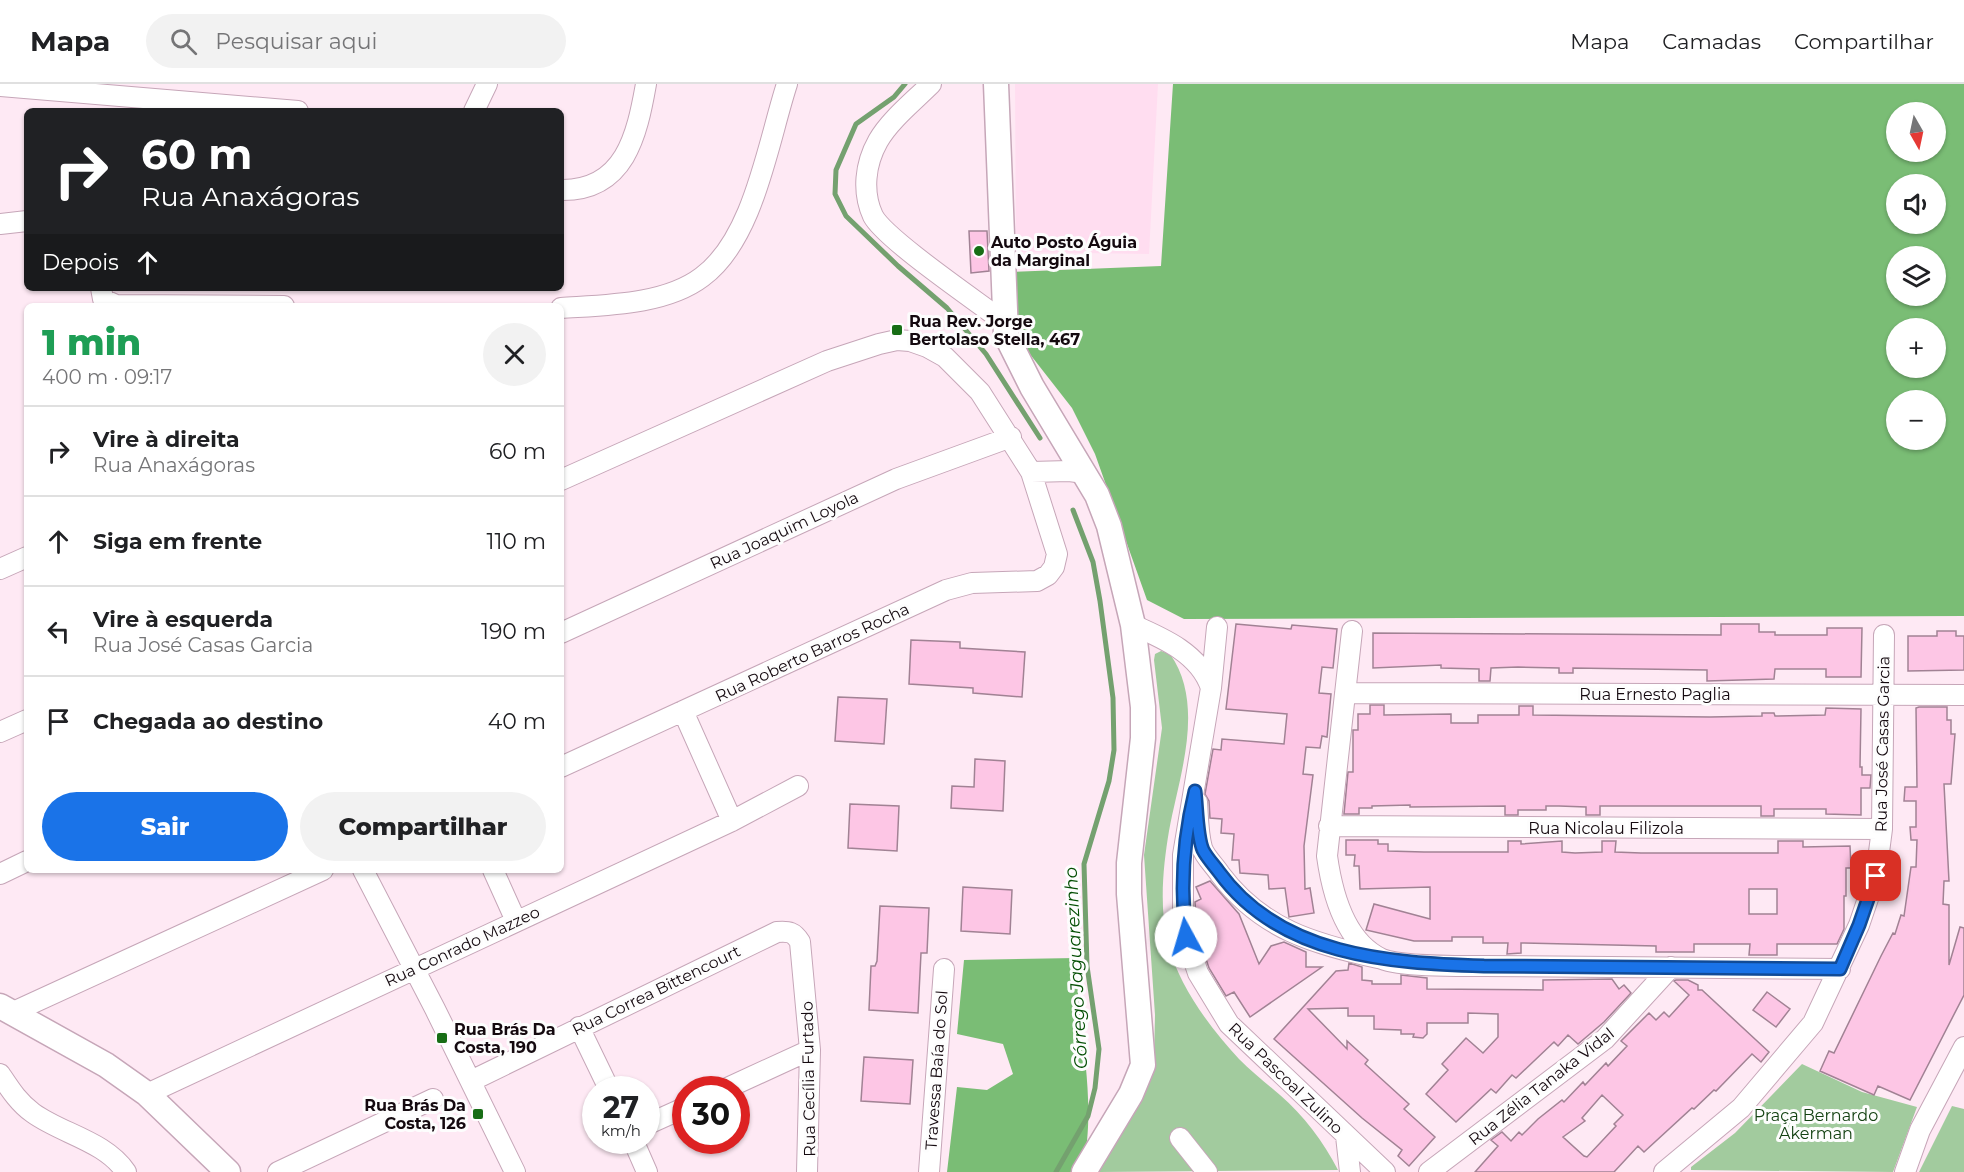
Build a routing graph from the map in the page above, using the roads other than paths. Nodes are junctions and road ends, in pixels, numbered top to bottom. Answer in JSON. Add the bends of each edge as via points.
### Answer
{"nodes":[{"id":1,"x":487,"y":84,"type":"edge"},
{"id":2,"x":646,"y":84,"type":"edge"},
{"id":3,"x":787,"y":84,"type":"edge"},
{"id":4,"x":931,"y":84,"type":"edge"},
{"id":5,"x":996,"y":84,"type":"edge"},
{"id":6,"x":0,"y":86,"type":"edge"},
{"id":7,"x":103,"y":89,"type":"edge"},
{"id":8,"x":271,"y":108,"type":"edge"},
{"id":9,"x":475,"y":108,"type":"edge"},
{"id":10,"x":564,"y":190,"type":"edge"},
{"id":11,"x":24,"y":221,"type":"edge"},
{"id":12,"x":0,"y":224,"type":"edge"},
{"id":13,"x":102,"y":291,"type":"edge"},
{"id":14,"x":112,"y":303,"type":"edge"},
{"id":15,"x":564,"y":308,"type":"edge"},
{"id":16,"x":1004,"y":322,"type":"junction"},
{"id":17,"x":1011,"y":437,"type":"junction"},
{"id":18,"x":1037,"y":472,"type":"junction"},
{"id":19,"x":1077,"y":472,"type":"junction"},
{"id":20,"x":564,"y":477,"type":"edge"},
{"id":21,"x":24,"y":558,"type":"edge"},
{"id":22,"x":0,"y":569,"type":"edge"},
{"id":23,"x":1132,"y":625,"type":"junction"},
{"id":24,"x":1217,"y":627,"type":"dead end"},
{"id":25,"x":1352,"y":631,"type":"dead end"},
{"id":26,"x":564,"y":632,"type":"edge"},
{"id":27,"x":1884,"y":635,"type":"dead end"},
{"id":28,"x":1211,"y":688,"type":"junction"},
{"id":29,"x":1345,"y":693,"type":"junction"},
{"id":30,"x":1964,"y":694,"type":"edge"},
{"id":31,"x":1884,"y":695,"type":"junction"},
{"id":32,"x":683,"y":711,"type":"junction"},
{"id":33,"x":24,"y":721,"type":"edge"},
{"id":34,"x":0,"y":732,"type":"edge"},
{"id":35,"x":564,"y":766,"type":"edge"},
{"id":36,"x":798,"y":786,"type":"dead end"},
{"id":37,"x":1195,"y":791,"type":"junction"},
{"id":38,"x":732,"y":821,"type":"junction"},
{"id":39,"x":1329,"y":826,"type":"junction"},
{"id":40,"x":1882,"y":830,"type":"junction"},
{"id":41,"x":24,"y":862,"type":"edge"},
{"id":42,"x":316,"y":873,"type":"edge"},
{"id":43,"x":365,"y":873,"type":"edge"},
{"id":44,"x":494,"y":873,"type":"edge"},
{"id":45,"x":0,"y":874,"type":"edge"},
{"id":46,"x":516,"y":921,"type":"junction"},
{"id":47,"x":777,"y":932,"type":"joint"},
{"id":48,"x":1383,"y":959,"type":"junction"},
{"id":49,"x":1671,"y":967,"type":"junction"},
{"id":50,"x":413,"y":969,"type":"junction"},
{"id":51,"x":944,"y":969,"type":"dead end"},
{"id":52,"x":1840,"y":969,"type":"junction"},
{"id":53,"x":5,"y":1010,"type":"edge"},
{"id":54,"x":579,"y":1027,"type":"junction"},
{"id":55,"x":1964,"y":1047,"type":"edge"},
{"id":56,"x":810,"y":1050,"type":"junction"},
{"id":57,"x":0,"y":1074,"type":"edge"},
{"id":58,"x":603,"y":1076,"type":"edge"},
{"id":59,"x":750,"y":1078,"type":"edge"},
{"id":60,"x":471,"y":1081,"type":"junction"},
{"id":61,"x":147,"y":1094,"type":"junction"},
{"id":62,"x":433,"y":1099,"type":"dead end"},
{"id":63,"x":1346,"y":1136,"type":"junction"},
{"id":64,"x":1180,"y":1138,"type":"dead end"},
{"id":65,"x":639,"y":1154,"type":"edge"},
{"id":66,"x":126,"y":1172,"type":"edge"},
{"id":67,"x":228,"y":1172,"type":"edge"},
{"id":68,"x":278,"y":1172,"type":"edge"},
{"id":69,"x":515,"y":1172,"type":"edge"},
{"id":70,"x":647,"y":1172,"type":"edge"},
{"id":71,"x":807,"y":1172,"type":"edge"},
{"id":72,"x":929,"y":1172,"type":"edge"},
{"id":73,"x":1084,"y":1172,"type":"edge"},
{"id":74,"x":1207,"y":1172,"type":"edge"},
{"id":75,"x":1350,"y":1172,"type":"edge"},
{"id":76,"x":1385,"y":1172,"type":"edge"},
{"id":77,"x":1429,"y":1172,"type":"edge"},
{"id":78,"x":1664,"y":1172,"type":"edge"},
{"id":79,"x":1905,"y":1172,"type":"edge"}],
"edges":[{"from":1,"to":9,"type":"street"},
{"from":2,"to":10,"type":"street","via":[[632,145],[619,165],[587,188]]},
{"from":3,"to":15,"type":"street","via":[[744,219],[715,266],[701,278],[653,297]]},
{"from":4,"to":16,"type":"street","via":[[879,139],[867,174],[868,200],[874,218],[892,237]]},
{"from":5,"to":16,"type":"street"},
{"from":6,"to":7,"type":"street"},
{"from":7,"to":8,"type":"street"},
{"from":11,"to":12,"type":"street"},
{"from":13,"to":14,"type":"street","via":[[103,299]]},
{"from":16,"to":19,"type":"street","via":[[1012,349]]},
{"from":17,"to":18,"type":"street"},
{"from":17,"to":20,"type":"street","via":[[980,392],[945,357],[927,347],[897,340],[827,361]]},
{"from":17,"to":26,"type":"street","name":"Rua Joaquim Loyola","via":[[896,479]]},
{"from":18,"to":19,"type":"street"},
{"from":18,"to":32,"type":"street","name":"Rua Roberto Barros Rocha","via":[[1057,554],[1048,575],[1036,581],[972,583],[946,590]]},
{"from":19,"to":23,"type":"street","via":[[1109,526]]},
{"from":21,"to":22,"type":"street"},
{"from":23,"to":28,"type":"street","via":[[1173,644],[1191,658]]},
{"from":23,"to":73,"type":"street","via":[[1143,707],[1143,738],[1129,894],[1143,1065],[1131,1094]]},
{"from":24,"to":28,"type":"street","name":"Rua Pascoal Zulino"},
{"from":25,"to":29,"type":"street"},
{"from":27,"to":31,"type":"street","name":"Rua José Casas Garcia"},
{"from":28,"to":37,"type":"street","name":"Rua Pascoal Zulino"},
{"from":29,"to":31,"type":"street","name":"Rua Ernesto Paglia"},
{"from":29,"to":39,"type":"street"},
{"from":30,"to":31,"type":"street","name":"Rua Ernesto Paglia"},
{"from":31,"to":40,"type":"street","name":"Rua José Casas Garcia"},
{"from":32,"to":35,"type":"street","name":"Rua Roberto Barros Rocha"},
{"from":32,"to":38,"type":"street"},
{"from":33,"to":34,"type":"street"},
{"from":36,"to":38,"type":"street","name":"Rua Conrado Mazzeo"},
{"from":37,"to":48,"type":"street","via":[[1202,849],[1234,893],[1251,909],[1288,932]]},
{"from":37,"to":63,"type":"street","name":"Rua Pascoal Zulino","via":[[1186,827],[1183,908],[1186,937],[1198,973],[1229,1024]]},
{"from":38,"to":46,"type":"street","name":"Rua Conrado Mazzeo"},
{"from":39,"to":40,"type":"street","name":"Rua Nicolau Filizola"},
{"from":39,"to":48,"type":"street","via":[[1327,856],[1340,909],[1366,948]]},
{"from":40,"to":52,"type":"street","name":"Rua José Casas Garcia","via":[[1876,876]]},
{"from":41,"to":45,"type":"street"},
{"from":42,"to":53,"type":"street"},
{"from":43,"to":50,"type":"street"},
{"from":44,"to":46,"type":"street"},
{"from":46,"to":50,"type":"street","name":"Rua Conrado Mazzeo"},
{"from":47,"to":54,"type":"street","name":"Rua Correa Bittencourt"},
{"from":47,"to":56,"type":"street","name":"Rua Cecília Furtado","via":[[788,931],[800,942]]},
{"from":48,"to":49,"type":"street","via":[[1473,966]]},
{"from":49,"to":52,"type":"street"},
{"from":49,"to":77,"type":"street","name":"Rua Zélia Tanaka Vidal","via":[[1605,1039]]},
{"from":50,"to":60,"type":"street"},
{"from":50,"to":61,"type":"street","name":"Rua Conrado Mazzeo"},
{"from":51,"to":72,"type":"street","name":"Travessa Baía do Sol"},
{"from":52,"to":78,"type":"street","name":"Rua José Casas Garcia","via":[[1813,1023],[1778,1067],[1741,1108]]},
{"from":53,"to":61,"type":"street","via":[[106,1065]]},
{"from":54,"to":58,"type":"street"},
{"from":54,"to":60,"type":"street","name":"Rua Correa Bittencourt"},
{"from":55,"to":79,"type":"street","via":[[1920,1130]]},
{"from":56,"to":59,"type":"street"},
{"from":56,"to":71,"type":"street","name":"Rua Cecília Furtado"},
{"from":57,"to":66,"type":"street","via":[[14,1097],[34,1114],[103,1151]]},
{"from":60,"to":69,"type":"street"},
{"from":61,"to":67,"type":"street"},
{"from":62,"to":68,"type":"street"},
{"from":63,"to":75,"type":"street"},
{"from":63,"to":76,"type":"street","name":"Rua Pascoal Zulino"},
{"from":64,"to":74,"type":"street"},
{"from":65,"to":70,"type":"street"}]}
